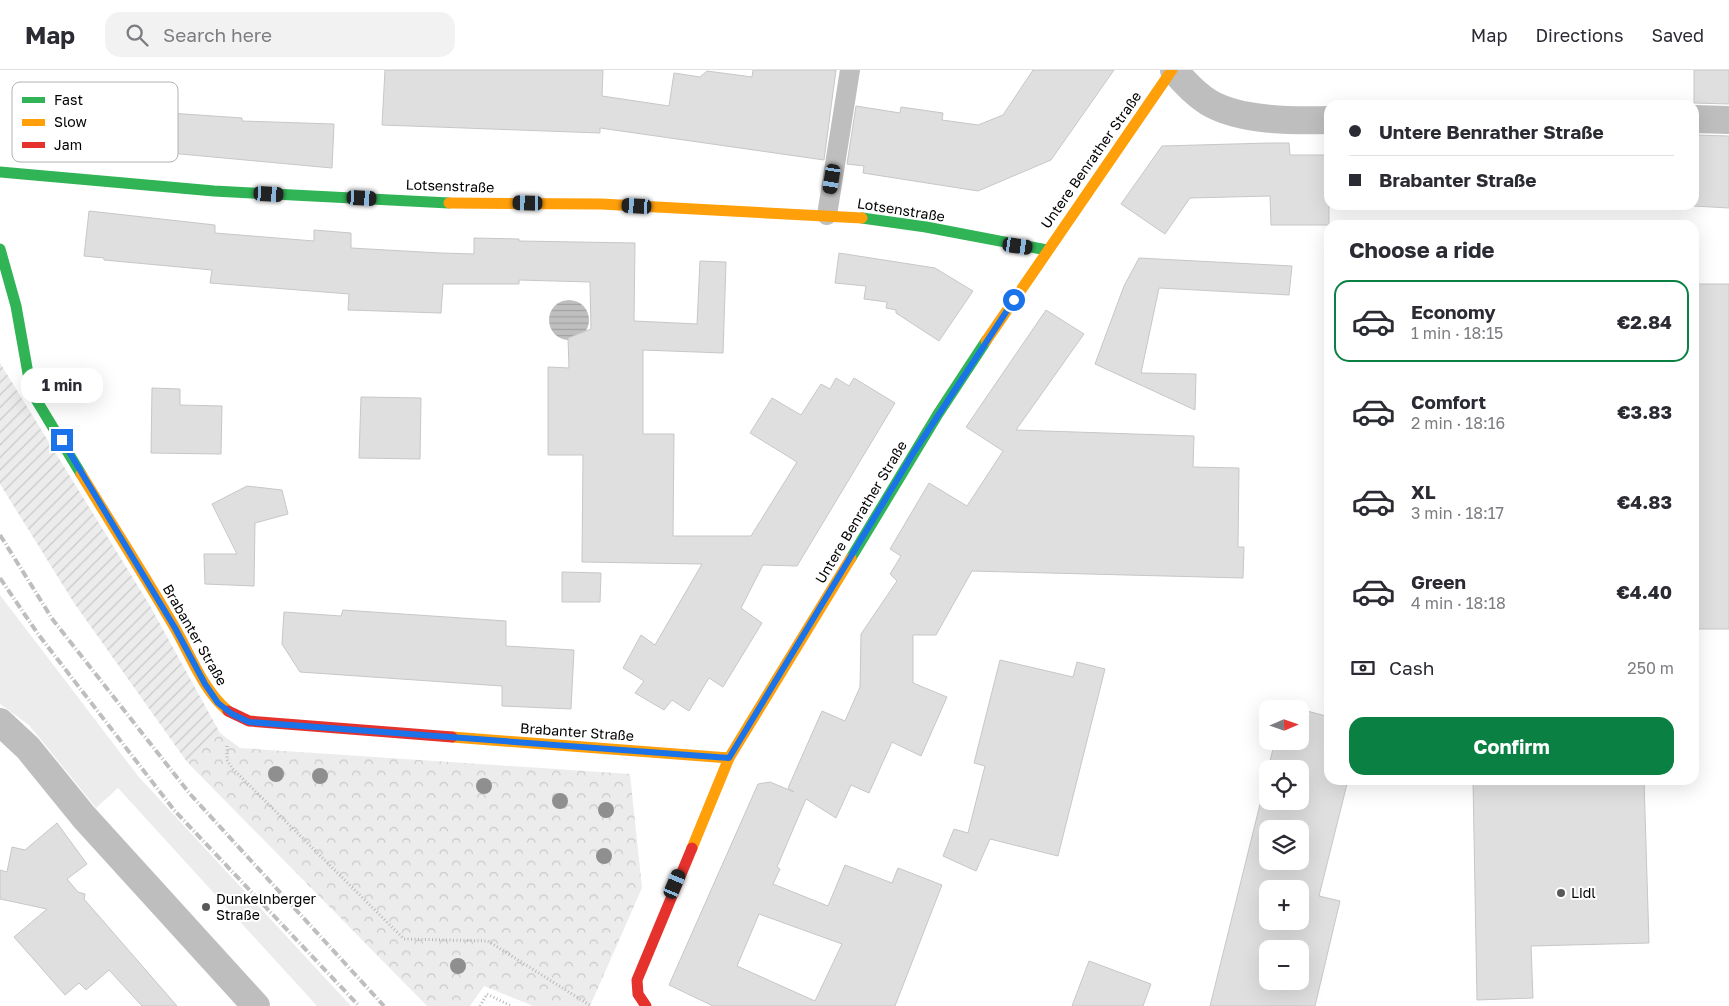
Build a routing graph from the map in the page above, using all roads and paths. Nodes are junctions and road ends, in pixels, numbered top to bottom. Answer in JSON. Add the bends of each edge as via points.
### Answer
{"nodes":[{"id":1,"x":850,"y":70,"type":"edge"},
{"id":2,"x":1173,"y":70,"type":"edge"},
{"id":3,"x":1699,"y":119,"type":"edge"},
{"id":4,"x":1324,"y":120,"type":"edge"},
{"id":5,"x":1729,"y":120,"type":"edge"},
{"id":6,"x":0,"y":172,"type":"edge"},
{"id":7,"x":827,"y":216,"type":"junction"},
{"id":8,"x":0,"y":249,"type":"edge"},
{"id":9,"x":1046,"y":250,"type":"junction"},
{"id":10,"x":232,"y":714,"type":"junction"},
{"id":11,"x":0,"y":722,"type":"edge"},
{"id":12,"x":729,"y":758,"type":"junction"},
{"id":13,"x":643,"y":1003,"type":"edge"},
{"id":14,"x":256,"y":1006,"type":"edge"},
{"id":15,"x":480,"y":1006,"type":"edge"},
{"id":16,"x":512,"y":1006,"type":"edge"},
{"id":17,"x":591,"y":1006,"type":"edge"}],
"edges":[{"from":1,"to":7,"type":"lane"},
{"from":2,"to":4,"type":"street","via":[[1208,102],[1228,111],[1262,117]]},
{"from":2,"to":9,"type":"street","name":"Untere Benrather Straße"},
{"from":3,"to":5,"type":"street"},
{"from":6,"to":7,"type":"street","name":"Lotsenstraße","via":[[243,192],[454,202],[601,204]]},
{"from":7,"to":9,"type":"street","name":"Lotsenstraße","via":[[926,227]]},
{"from":8,"to":10,"type":"street","name":"Brabanter Straße","via":[[16,306],[29,379],[37,401],[175,628],[205,684],[218,703]]},
{"from":9,"to":12,"type":"street","name":"Untere Benrather Straße","via":[[914,452]]},
{"from":10,"to":12,"type":"street","name":"Brabanter Straße","via":[[249,722]]},
{"from":10,"to":17,"type":"path","via":[[226,760],[232,768],[404,939],[488,941]]},
{"from":11,"to":14,"type":"street","via":[[28,748],[84,817]]},
{"from":12,"to":13,"type":"street","name":"Untere Benrather Straße","via":[[637,980],[636,989]]},
{"from":15,"to":16,"type":"path","via":[[487,994]]}]}
